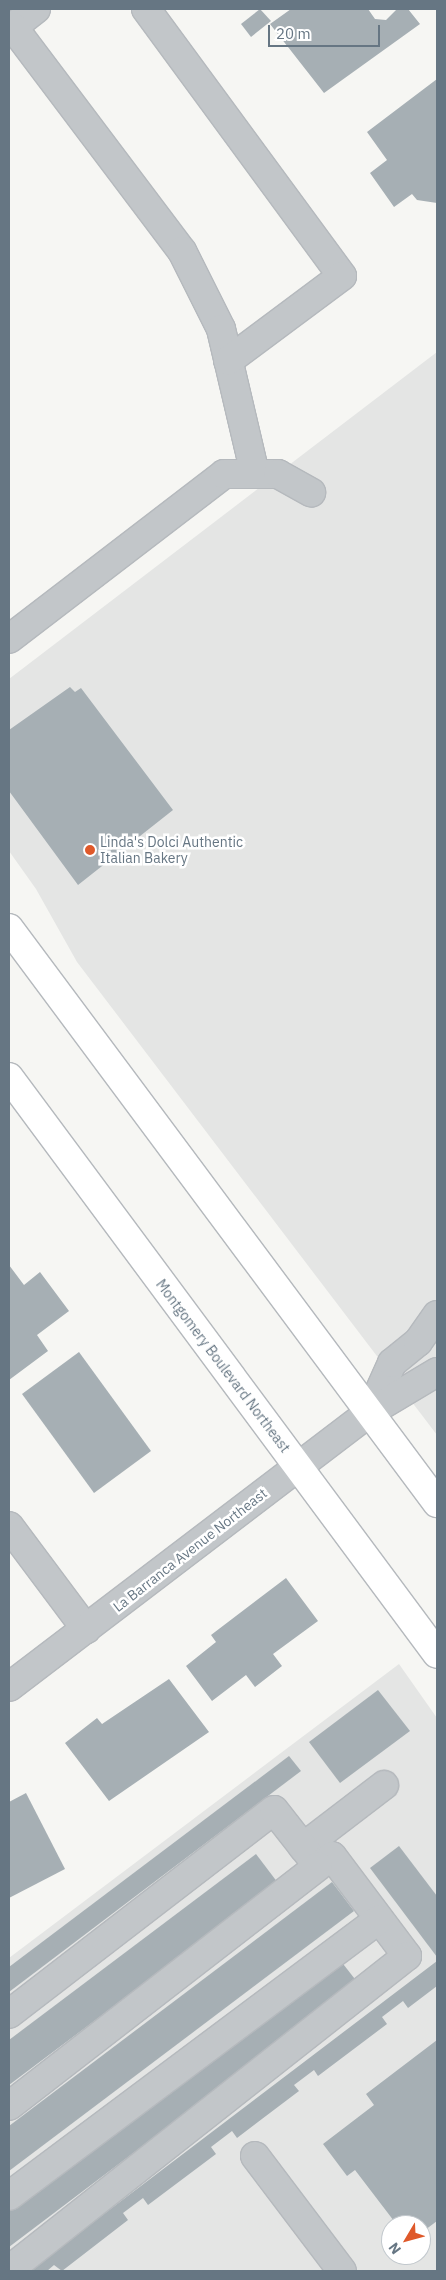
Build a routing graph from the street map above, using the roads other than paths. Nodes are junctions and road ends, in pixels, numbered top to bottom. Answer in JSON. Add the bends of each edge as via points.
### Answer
{"nodes":[{"id":1,"x":36,"y":9,"type":"edge"},
{"id":2,"x":146,"y":9,"type":"edge"},
{"id":3,"x":11,"y":27,"type":"edge"},
{"id":4,"x":228,"y":360,"type":"junction"},
{"id":5,"x":255,"y":474,"type":"junction"},
{"id":6,"x":311,"y":492,"type":"dead end"},
{"id":7,"x":9,"y":639,"type":"edge"},
{"id":8,"x":9,"y":928,"type":"edge"},
{"id":9,"x":9,"y":1077,"type":"edge"},
{"id":10,"x":437,"y":1315,"type":"edge"},
{"id":11,"x":437,"y":1372,"type":"edge"},
{"id":12,"x":370,"y":1412,"type":"junction"},
{"id":13,"x":298,"y":1466,"type":"junction"},
{"id":14,"x":437,"y":1503,"type":"edge"},
{"id":15,"x":9,"y":1526,"type":"edge"},
{"id":16,"x":86,"y":1629,"type":"junction"},
{"id":17,"x":437,"y":1654,"type":"edge"},
{"id":18,"x":9,"y":1687,"type":"edge"},
{"id":19,"x":384,"y":1785,"type":"dead end"},
{"id":20,"x":311,"y":1857,"type":"junction"},
{"id":21,"x":379,"y":1919,"type":"junction"},
{"id":22,"x":9,"y":2014,"type":"edge"},
{"id":23,"x":9,"y":2106,"type":"edge"},
{"id":24,"x":255,"y":2156,"type":"dead end"},
{"id":25,"x":9,"y":2196,"type":"edge"},
{"id":26,"x":9,"y":2270,"type":"edge"},
{"id":27,"x":342,"y":2271,"type":"edge"}],
"edges":[{"from":1,"to":3,"type":"street"},
{"from":2,"to":4,"type":"street","via":[[342,276]]},
{"from":3,"to":4,"type":"street","via":[[182,251],[221,329]]},
{"from":4,"to":5,"type":"street"},
{"from":5,"to":6,"type":"street","via":[[278,474]]},
{"from":5,"to":7,"type":"street","via":[[224,474]]},
{"from":8,"to":12,"type":"main road"},
{"from":9,"to":13,"type":"main road","name":"Montgomery Boulevard Northeast"},
{"from":10,"to":12,"type":"street","name":"La Barranca Avenue Northeast","via":[[418,1342],[392,1363]]},
{"from":11,"to":12,"type":"street","name":"La Barranca Avenue Northeast"},
{"from":12,"to":13,"type":"street","name":"La Barranca Avenue Northeast"},
{"from":12,"to":14,"type":"main road"},
{"from":13,"to":16,"type":"street","name":"La Barranca Avenue Northeast"},
{"from":13,"to":17,"type":"main road","name":"Montgomery Boulevard Northeast"},
{"from":15,"to":16,"type":"street"},
{"from":16,"to":18,"type":"street","name":"La Barranca Avenue Northeast"},
{"from":19,"to":20,"type":"street"},
{"from":20,"to":21,"type":"street","via":[[332,1856]]},
{"from":20,"to":22,"type":"street","via":[[274,1810]]},
{"from":20,"to":23,"type":"street"},
{"from":21,"to":25,"type":"street"},
{"from":21,"to":26,"type":"street","via":[[407,1956]]},
{"from":24,"to":27,"type":"street"}]}
